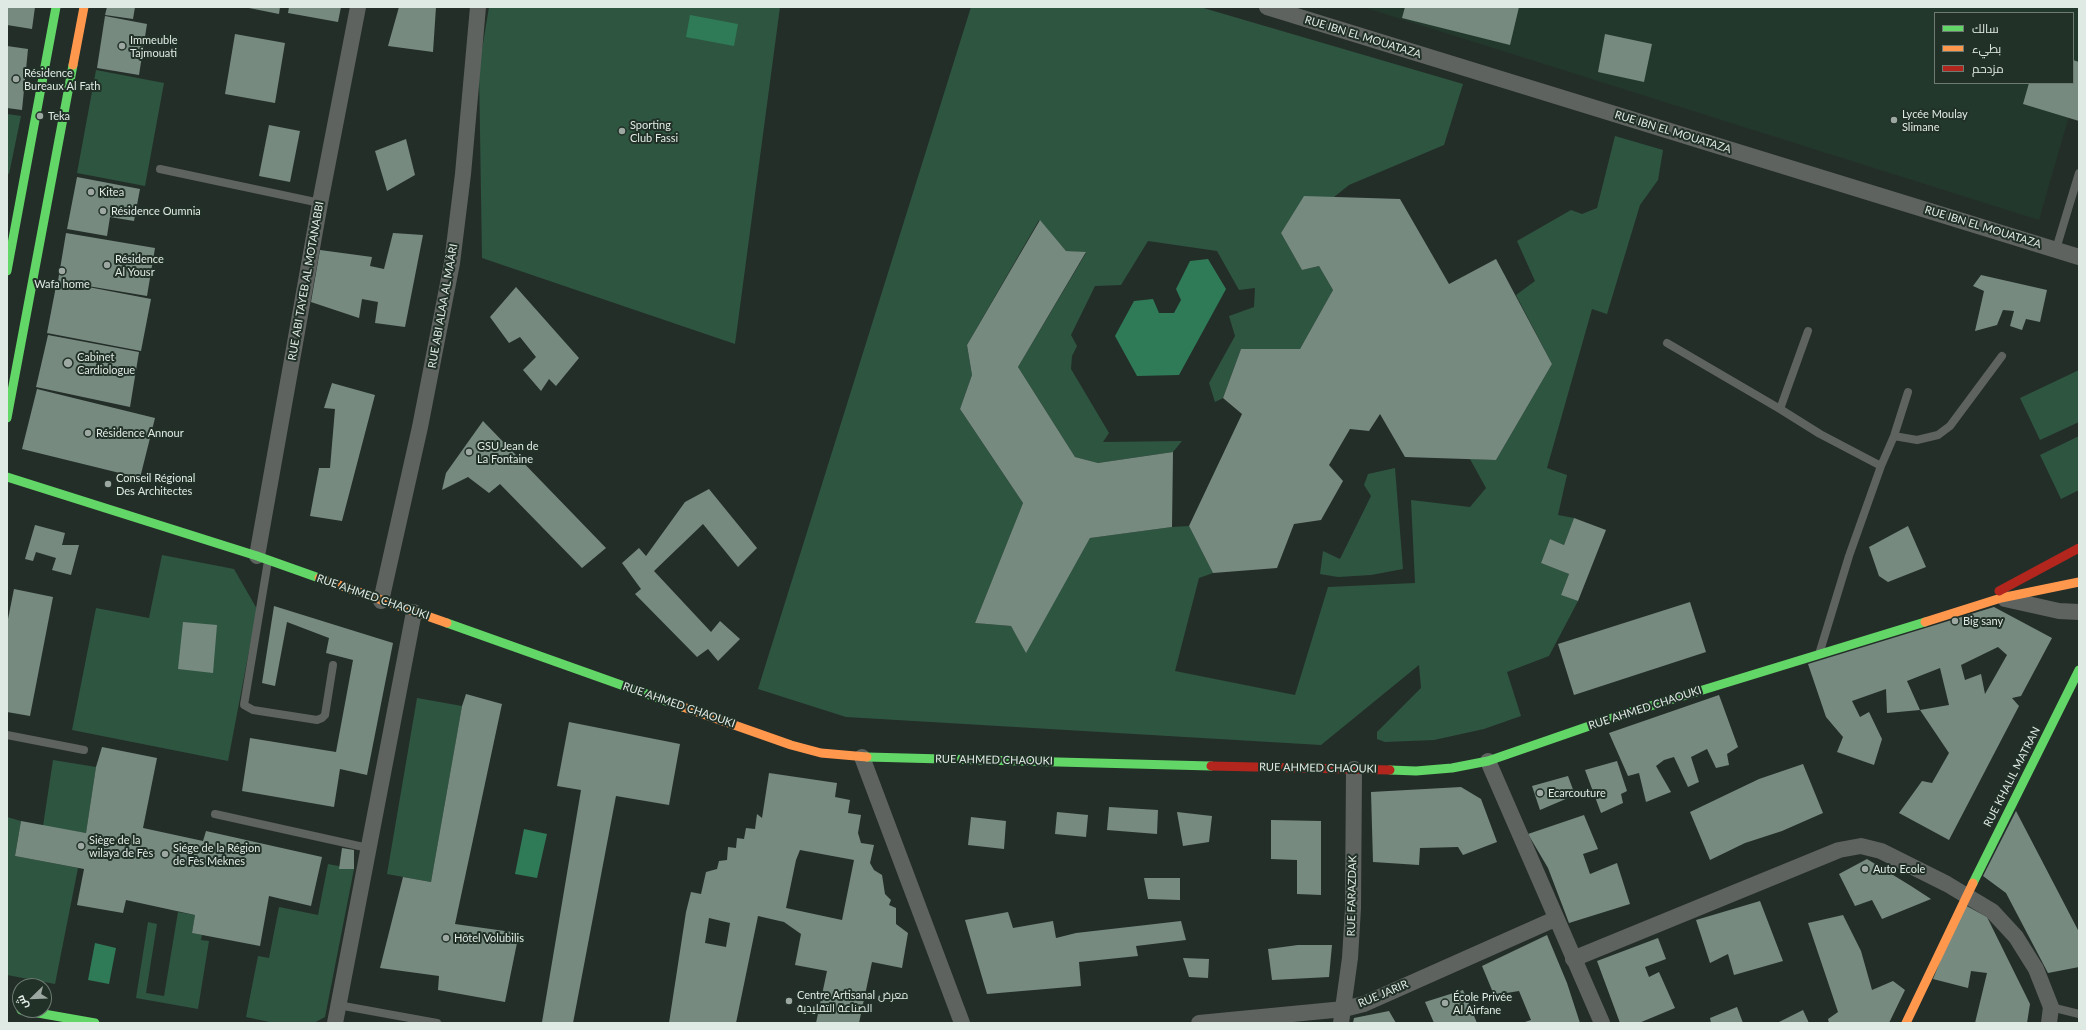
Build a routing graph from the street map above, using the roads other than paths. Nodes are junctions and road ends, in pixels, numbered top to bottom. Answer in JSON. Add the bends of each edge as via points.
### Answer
{"nodes":[{"id":1,"x":56,"y":7,"type":"edge"},
{"id":2,"x":84,"y":7,"type":"edge"},
{"id":3,"x":358,"y":7,"type":"edge"},
{"id":4,"x":478,"y":7,"type":"edge"},
{"id":5,"x":1267,"y":7,"type":"edge"},
{"id":6,"x":160,"y":169,"type":"dead end"},
{"id":7,"x":2079,"y":173,"type":"edge"},
{"id":8,"x":320,"y":203,"type":"junction"},
{"id":9,"x":13,"y":206,"type":"edge"},
{"id":10,"x":2056,"y":249,"type":"junction"},
{"id":11,"x":2079,"y":256,"type":"edge"},
{"id":12,"x":7,"y":271,"type":"edge"},
{"id":13,"x":1808,"y":331,"type":"dead end"},
{"id":14,"x":1667,"y":343,"type":"dead end"},
{"id":15,"x":2002,"y":356,"type":"dead end"},
{"id":16,"x":1908,"y":392,"type":"dead end"},
{"id":17,"x":1780,"y":409,"type":"junction"},
{"id":18,"x":7,"y":418,"type":"edge"},
{"id":19,"x":1894,"y":436,"type":"junction"},
{"id":20,"x":1881,"y":466,"type":"junction"},
{"id":21,"x":7,"y":477,"type":"edge"},
{"id":22,"x":2079,"y":548,"type":"edge"},
{"id":23,"x":262,"y":558,"type":"junction"},
{"id":24,"x":2079,"y":582,"type":"edge"},
{"id":25,"x":2001,"y":598,"type":"junction"},
{"id":26,"x":381,"y":601,"type":"junction"},
{"id":27,"x":1986,"y":603,"type":"junction"},
{"id":28,"x":414,"y":612,"type":"junction"},
{"id":29,"x":2079,"y":612,"type":"edge"},
{"id":30,"x":1819,"y":654,"type":"junction"},
{"id":31,"x":333,"y":665,"type":"dead end"},
{"id":32,"x":2079,"y":670,"type":"edge"},
{"id":33,"x":7,"y":735,"type":"edge"},
{"id":34,"x":84,"y":750,"type":"dead end"},
{"id":35,"x":862,"y":757,"type":"junction"},
{"id":36,"x":1488,"y":761,"type":"junction"},
{"id":37,"x":1354,"y":769,"type":"junction"},
{"id":38,"x":215,"y":814,"type":"dead end"},
{"id":39,"x":368,"y":848,"type":"junction"},
{"id":40,"x":1966,"y":896,"type":"junction"},
{"id":41,"x":1555,"y":919,"type":"junction"},
{"id":42,"x":1573,"y":960,"type":"junction"},
{"id":43,"x":338,"y":1005,"type":"junction"},
{"id":44,"x":2051,"y":1007,"type":"junction"},
{"id":45,"x":2079,"y":1014,"type":"edge"},
{"id":46,"x":52,"y":1016,"type":"edge"},
{"id":47,"x":1343,"y":1016,"type":"edge"},
{"id":48,"x":95,"y":1023,"type":"edge"},
{"id":49,"x":335,"y":1023,"type":"edge"},
{"id":50,"x":438,"y":1023,"type":"edge"},
{"id":51,"x":962,"y":1023,"type":"edge"},
{"id":52,"x":1199,"y":1023,"type":"edge"},
{"id":53,"x":1602,"y":1023,"type":"edge"},
{"id":54,"x":1906,"y":1023,"type":"edge"},
{"id":55,"x":2048,"y":1023,"type":"edge"}],
"edges":[{"from":1,"to":9,"type":"street"},
{"from":2,"to":18,"type":"street"},
{"from":3,"to":8,"type":"street","name":"RUE ABI TAYEB AL MOTANABBI"},
{"from":4,"to":26,"type":"street","name":"RUE ABI ALAA AL MAÂRI","via":[[452,263],[426,400]]},
{"from":5,"to":10,"type":"street","name":"RUE IBN EL MOUATAZA"},
{"from":6,"to":8,"type":"lane"},
{"from":7,"to":10,"type":"lane"},
{"from":8,"to":23,"type":"street","name":"RUE ABI TAYEB AL MOTANABBI"},
{"from":9,"to":12,"type":"street"},
{"from":10,"to":11,"type":"street","name":"RUE IBN EL MOUATAZA"},
{"from":13,"to":17,"type":"lane"},
{"from":14,"to":17,"type":"lane"},
{"from":15,"to":19,"type":"lane","via":[[1950,426],[1938,435],[1917,440]]},
{"from":16,"to":19,"type":"lane"},
{"from":17,"to":20,"type":"lane","via":[[1820,434]]},
{"from":19,"to":20,"type":"lane"},
{"from":20,"to":30,"type":"lane","via":[[1849,556]]},
{"from":21,"to":23,"type":"street","name":"RUE AHMED CHAOUKI"},
{"from":22,"to":27,"type":"street","via":[[1998,592]]},
{"from":23,"to":26,"type":"street","name":"RUE AHMED CHAOUKI"},
{"from":23,"to":31,"type":"lane","via":[[244,705],[254,710],[318,720],[325,715]]},
{"from":24,"to":25,"type":"street","name":"RUE AHMED CHAOUKI"},
{"from":25,"to":27,"type":"street","name":"RUE AHMED CHAOUKI"},
{"from":25,"to":29,"type":"street","via":[[2059,611]]},
{"from":26,"to":28,"type":"street","name":"RUE AHMED CHAOUKI"},
{"from":27,"to":30,"type":"street","name":"RUE AHMED CHAOUKI"},
{"from":28,"to":35,"type":"street","name":"RUE AHMED CHAOUKI","via":[[796,746],[821,753]]},
{"from":28,"to":39,"type":"street"},
{"from":30,"to":36,"type":"street","name":"RUE AHMED CHAOUKI","via":[[1621,715]]},
{"from":32,"to":40,"type":"street","name":"RUE KHALIL MATRAN"},
{"from":33,"to":34,"type":"lane"},
{"from":35,"to":37,"type":"street","name":"RUE AHMED CHAOUKI"},
{"from":35,"to":51,"type":"street"},
{"from":36,"to":37,"type":"street","name":"RUE AHMED CHAOUKI","via":[[1416,771]]},
{"from":36,"to":41,"type":"street"},
{"from":37,"to":47,"type":"street","name":"RUE FARAZDAK","via":[[1354,908]]},
{"from":38,"to":39,"type":"lane"},
{"from":39,"to":43,"type":"street"},
{"from":40,"to":42,"type":"street","via":[[1881,851],[1861,846],[1838,850]]},
{"from":40,"to":44,"type":"street","via":[[1992,911],[2016,937],[2036,969]]},
{"from":40,"to":54,"type":"street","name":"RUE KHALIL MATRAN"},
{"from":41,"to":42,"type":"street"},
{"from":41,"to":47,"type":"street","name":"RUE JARIR","via":[[1364,1004]]},
{"from":42,"to":53,"type":"street"},
{"from":43,"to":49,"type":"street"},
{"from":43,"to":50,"type":"lane"},
{"from":44,"to":45,"type":"lane"},
{"from":44,"to":55,"type":"street"},
{"from":46,"to":48,"type":"street"},
{"from":47,"to":52,"type":"street","name":"RUE JARIR"}]}
